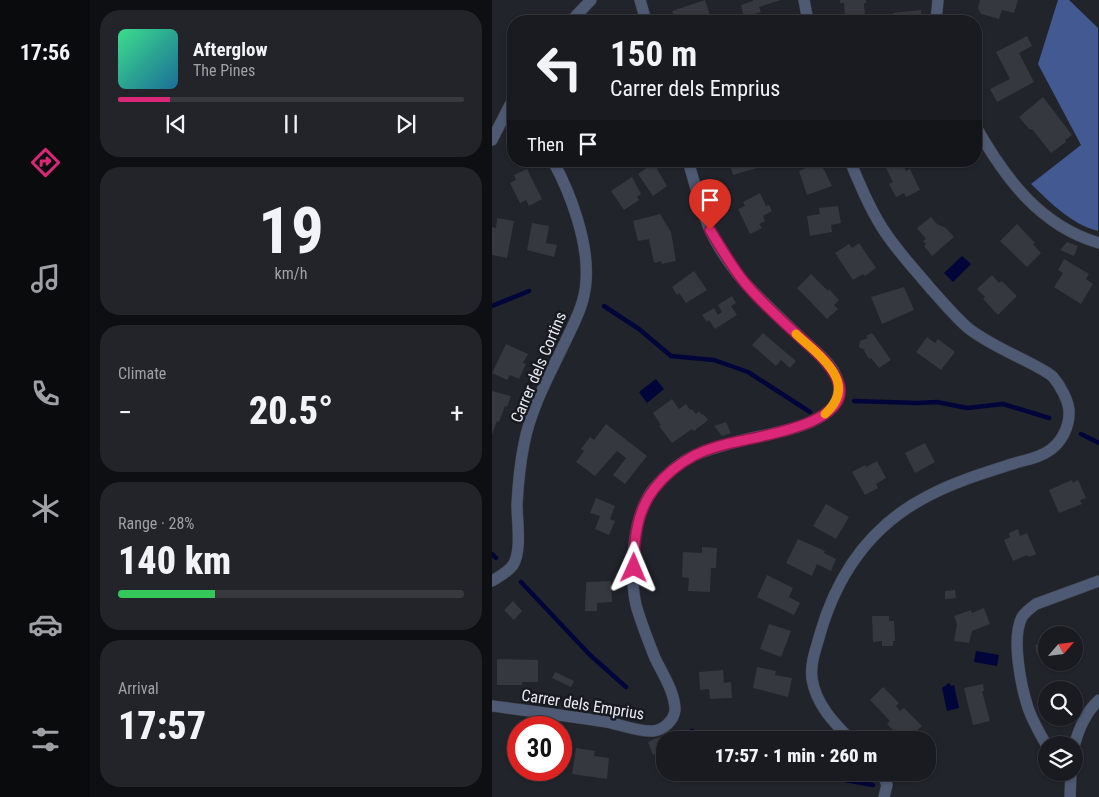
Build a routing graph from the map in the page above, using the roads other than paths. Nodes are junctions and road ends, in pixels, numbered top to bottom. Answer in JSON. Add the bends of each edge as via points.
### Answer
{"nodes":[{"id":1,"x":591,"y":0,"type":"edge"},
{"id":2,"x":640,"y":0,"type":"edge"},
{"id":3,"x":804,"y":0,"type":"edge"},
{"id":4,"x":938,"y":0,"type":"edge"},
{"id":5,"x":576,"y":15,"type":"edge"},
{"id":6,"x":644,"y":15,"type":"edge"},
{"id":7,"x":807,"y":15,"type":"edge"},
{"id":8,"x":937,"y":15,"type":"edge"},
{"id":9,"x":507,"y":113,"type":"edge"},
{"id":10,"x":982,"y":138,"type":"edge"},
{"id":11,"x":492,"y":140,"type":"edge"},
{"id":12,"x":556,"y":167,"type":"edge"},
{"id":13,"x":690,"y":167,"type":"edge"},
{"id":14,"x":853,"y":167,"type":"edge"},
{"id":15,"x":1098,"y":243,"type":"edge"},
{"id":16,"x":492,"y":581,"type":"edge"},
{"id":17,"x":1098,"y":581,"type":"edge"},
{"id":18,"x":1098,"y":700,"type":"edge"},
{"id":19,"x":492,"y":706,"type":"edge"},
{"id":20,"x":843,"y":731,"type":"edge"},
{"id":21,"x":1042,"y":736,"type":"edge"},
{"id":22,"x":1077,"y":736,"type":"edge"},
{"id":23,"x":885,"y":781,"type":"edge"},
{"id":24,"x":1070,"y":781,"type":"edge"},
{"id":25,"x":884,"y":797,"type":"edge"},
{"id":26,"x":1070,"y":797,"type":"edge"}],
"edges":[{"from":1,"to":5,"type":"street"},
{"from":2,"to":6,"type":"street"},
{"from":3,"to":7,"type":"street"},
{"from":4,"to":8,"type":"street"},
{"from":9,"to":11,"type":"street"},
{"from":10,"to":15,"type":"street","via":[[1006,174],[1042,214],[1063,229]]},
{"from":12,"to":16,"type":"street","name":"Carrer dels Cortins","via":[[578,221],[585,260],[585,293],[538,402],[524,444],[518,489],[517,548],[513,564]]},
{"from":13,"to":19,"type":"street","name":"Carrer dels Emprius","via":[[710,230],[730,262],[746,284],[824,360],[838,380],[839,396],[817,420],[695,455],[668,474],[645,504],[634,541],[634,586],[644,630],[675,708],[674,716],[664,728],[638,730]]},
{"from":14,"to":20,"type":"street","via":[[876,217],[917,273],[968,328],[1052,376],[1069,408],[1062,437],[1048,452],[927,496],[875,533],[852,563],[829,605],[812,665],[812,678],[821,705]]},
{"from":17,"to":21,"type":"street","via":[[1036,604],[1027,610],[1018,628],[1017,650],[1024,694]]},
{"from":18,"to":22,"type":"street"},
{"from":23,"to":25,"type":"street"},
{"from":24,"to":26,"type":"street"}]}
